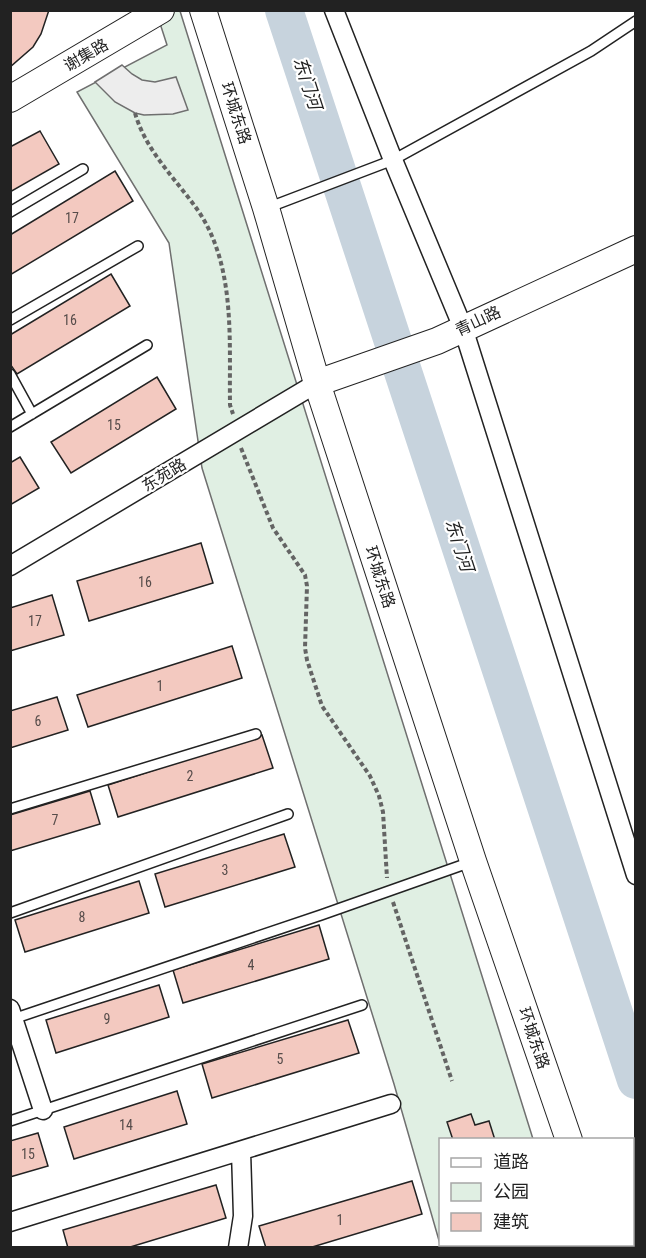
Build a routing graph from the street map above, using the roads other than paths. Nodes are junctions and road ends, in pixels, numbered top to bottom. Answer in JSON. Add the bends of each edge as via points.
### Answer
{"nodes":[{"id":1,"x":161,"y":10,"type":"edge"},
{"id":2,"x":203,"y":10,"type":"edge"},
{"id":3,"x":334,"y":10,"type":"edge"},
{"id":4,"x":636,"y":21,"type":"edge"},
{"id":5,"x":10,"y":99,"type":"edge"},
{"id":6,"x":393,"y":160,"type":"junction"},
{"id":7,"x":83,"y":169,"type":"dead end"},
{"id":8,"x":266,"y":208,"type":"junction"},
{"id":9,"x":10,"y":212,"type":"edge"},
{"id":10,"x":138,"y":246,"type":"dead end"},
{"id":11,"x":636,"y":249,"type":"edge"},
{"id":12,"x":10,"y":320,"type":"edge"},
{"id":13,"x":463,"y":328,"type":"junction"},
{"id":14,"x":147,"y":345,"type":"dead end"},
{"id":15,"x":10,"y":374,"type":"edge"},
{"id":16,"x":317,"y":383,"type":"junction"},
{"id":17,"x":32,"y":414,"type":"junction"},
{"id":18,"x":10,"y":427,"type":"edge"},
{"id":19,"x":10,"y":566,"type":"edge"},
{"id":20,"x":256,"y":734,"type":"dead end"},
{"id":21,"x":10,"y":809,"type":"edge"},
{"id":22,"x":288,"y":814,"type":"dead end"},
{"id":23,"x":473,"y":861,"type":"junction"},
{"id":24,"x":636,"y":875,"type":"edge"},
{"id":25,"x":10,"y":913,"type":"edge"},
{"id":26,"x":362,"y":1005,"type":"dead end"},
{"id":27,"x":12,"y":1016,"type":"edge"},
{"id":28,"x":391,"y":1104,"type":"dead end"},
{"id":29,"x":43,"y":1110,"type":"junction"},
{"id":30,"x":10,"y":1121,"type":"edge"},
{"id":31,"x":568,"y":1138,"type":"edge"},
{"id":32,"x":241,"y":1151,"type":"junction"},
{"id":33,"x":10,"y":1222,"type":"edge"},
{"id":34,"x":238,"y":1248,"type":"edge"}],
"edges":[{"from":1,"to":5,"type":"main road","name":"谢集路"},
{"from":2,"to":8,"type":"main road","name":"环城东路"},
{"from":3,"to":6,"type":"street"},
{"from":4,"to":6,"type":"lane","via":[[591,51]]},
{"from":6,"to":8,"type":"lane"},
{"from":6,"to":13,"type":"street"},
{"from":7,"to":9,"type":"lane"},
{"from":8,"to":16,"type":"main road","name":"环城东路"},
{"from":10,"to":12,"type":"lane"},
{"from":11,"to":13,"type":"main road","name":"青山路"},
{"from":13,"to":16,"type":"main road","name":"青山路","via":[[438,341]]},
{"from":13,"to":24,"type":"street"},
{"from":14,"to":17,"type":"lane"},
{"from":15,"to":17,"type":"lane"},
{"from":16,"to":19,"type":"street","name":"东苑路"},
{"from":16,"to":23,"type":"main road","name":"环城东路"},
{"from":17,"to":18,"type":"lane"},
{"from":20,"to":21,"type":"lane"},
{"from":22,"to":25,"type":"lane"},
{"from":23,"to":27,"type":"lane"},
{"from":23,"to":31,"type":"main road","name":"环城东路"},
{"from":26,"to":29,"type":"lane"},
{"from":27,"to":29,"type":"street"},
{"from":28,"to":32,"type":"street"},
{"from":29,"to":30,"type":"lane"},
{"from":32,"to":33,"type":"street"},
{"from":32,"to":34,"type":"street","via":[[243,1215]]}]}
